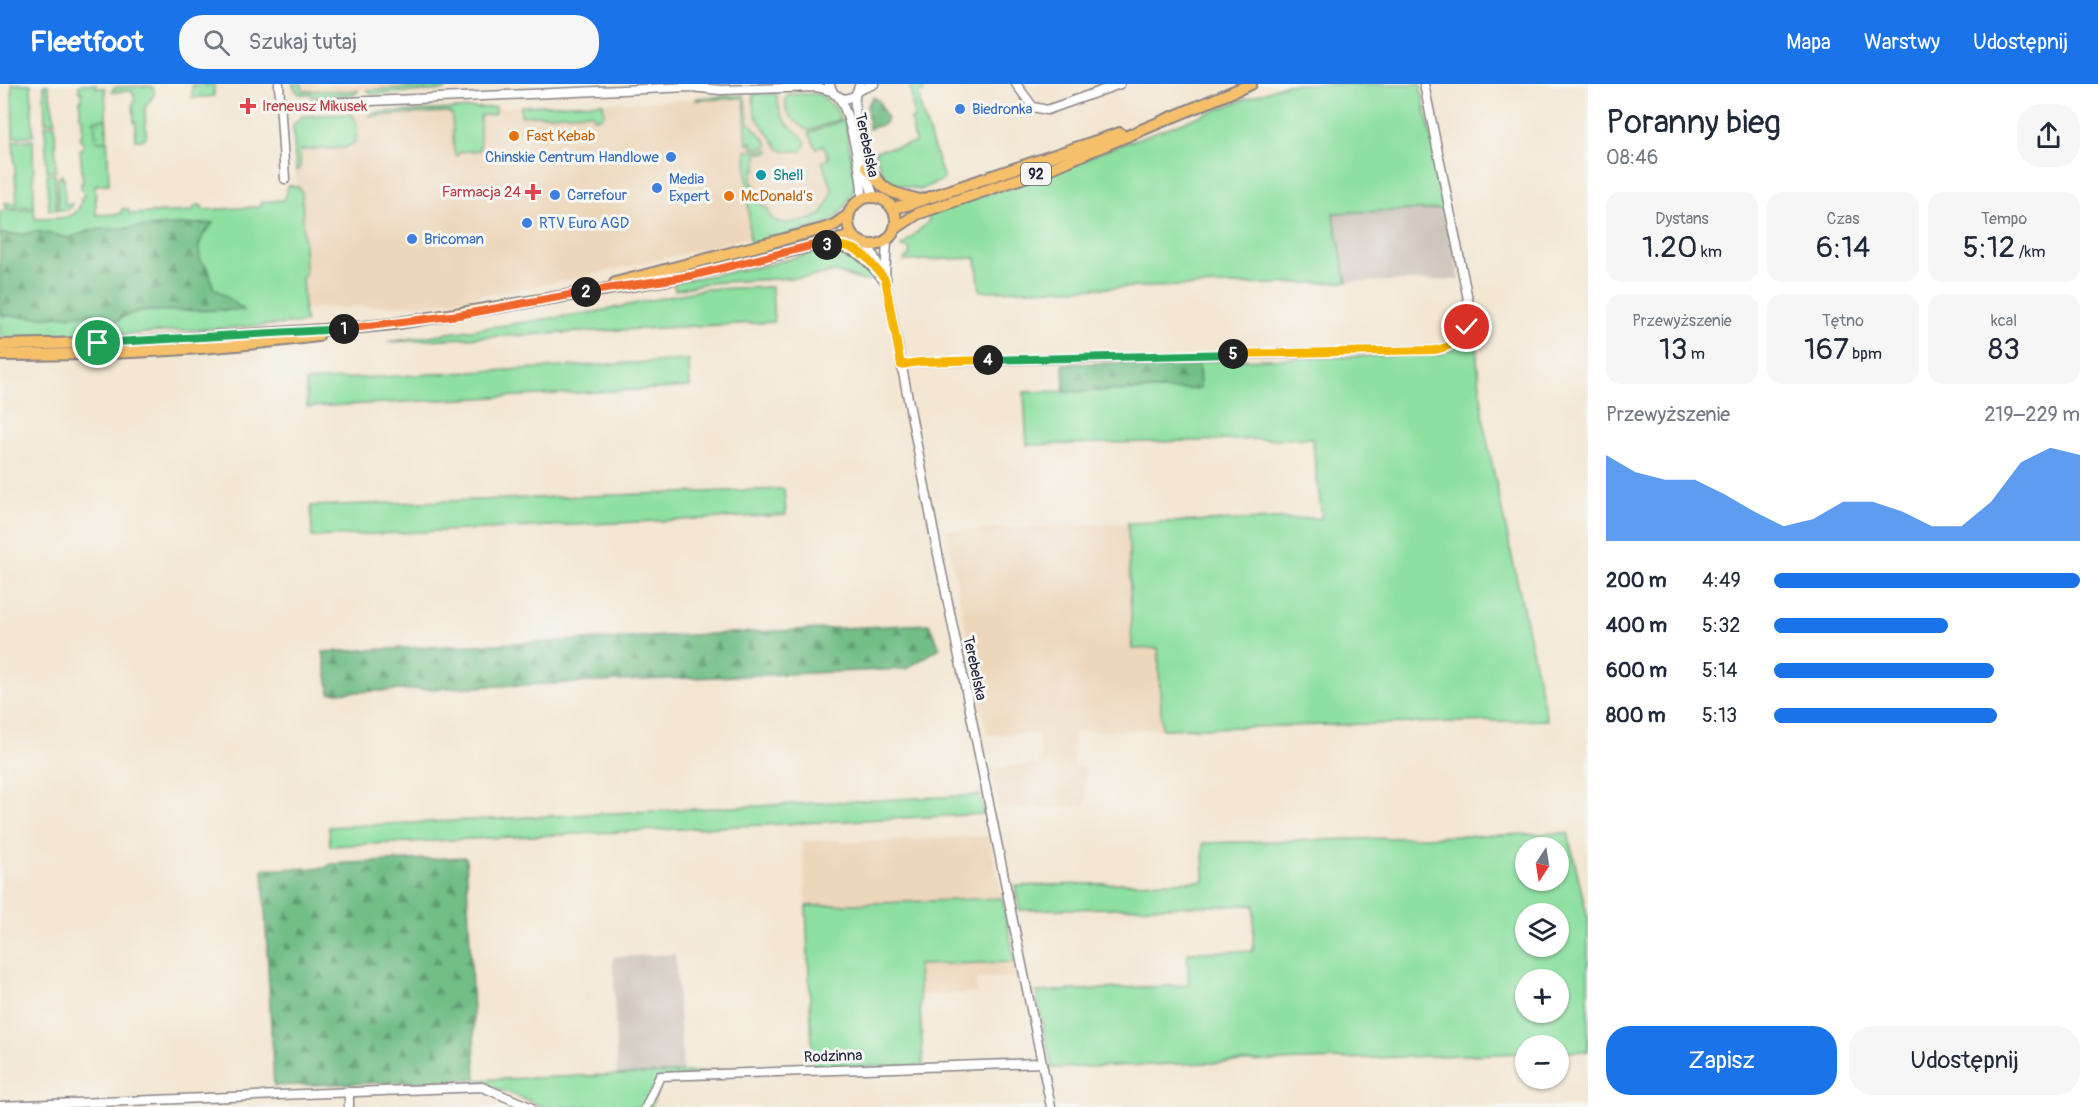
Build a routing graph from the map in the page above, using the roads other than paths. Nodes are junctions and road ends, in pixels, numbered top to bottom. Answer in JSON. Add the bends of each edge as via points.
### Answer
{"nodes":[{"id":1,"x":279,"y":84,"type":"edge"},
{"id":2,"x":705,"y":84,"type":"edge"},
{"id":3,"x":874,"y":84,"type":"edge"},
{"id":4,"x":1016,"y":84,"type":"edge"},
{"id":5,"x":1120,"y":84,"type":"edge"},
{"id":6,"x":1251,"y":84,"type":"edge"},
{"id":7,"x":1424,"y":84,"type":"edge"},
{"id":8,"x":690,"y":86,"type":"edge"},
{"id":9,"x":830,"y":88,"type":"edge"},
{"id":10,"x":858,"y":90,"type":"edge"},
{"id":11,"x":839,"y":98,"type":"junction"},
{"id":12,"x":280,"y":105,"type":"junction"},
{"id":13,"x":1174,"y":115,"type":"junction"},
{"id":14,"x":866,"y":166,"type":"junction"},
{"id":15,"x":285,"y":179,"type":"dead end"},
{"id":16,"x":874,"y":197,"type":"junction"},
{"id":17,"x":862,"y":199,"type":"junction"},
{"id":18,"x":920,"y":200,"type":"junction"},
{"id":19,"x":892,"y":208,"type":"junction"},
{"id":20,"x":847,"y":216,"type":"junction"},
{"id":21,"x":896,"y":228,"type":"junction"},
{"id":22,"x":853,"y":236,"type":"junction"},
{"id":23,"x":887,"y":240,"type":"junction"},
{"id":24,"x":818,"y":244,"type":"junction"},
{"id":25,"x":868,"y":244,"type":"junction"},
{"id":26,"x":885,"y":279,"type":"junction"},
{"id":27,"x":596,"y":290,"type":"junction"},
{"id":28,"x":353,"y":328,"type":"junction"},
{"id":29,"x":2,"y":344,"type":"edge"},
{"id":30,"x":0,"y":355,"type":"edge"},
{"id":31,"x":901,"y":365,"type":"junction"},
{"id":32,"x":1042,"y":1063,"type":"junction"},
{"id":33,"x":349,"y":1092,"type":"junction"},
{"id":34,"x":74,"y":1105,"type":"edge"},
{"id":35,"x":0,"y":1106,"type":"edge"},
{"id":36,"x":349,"y":1107,"type":"edge"},
{"id":37,"x":531,"y":1107,"type":"edge"},
{"id":38,"x":646,"y":1107,"type":"edge"},
{"id":39,"x":1051,"y":1107,"type":"edge"}],
"edges":[{"from":1,"to":12,"type":"street"},
{"from":2,"to":8,"type":"street"},
{"from":3,"to":10,"type":"street"},
{"from":4,"to":5,"type":"street","via":[[1033,107],[1047,110]]},
{"from":6,"to":13,"type":"main road","number":"92"},
{"from":7,"to":31,"type":"street","via":[[1470,309],[1464,332],[1449,346],[1434,350]]},
{"from":8,"to":9,"type":"street","via":[[720,90]]},
{"from":8,"to":12,"type":"street"},
{"from":9,"to":11,"type":"street"},
{"from":10,"to":11,"type":"street","via":[[848,99]]},
{"from":10,"to":14,"type":"street","name":"Terebelska","via":[[855,111]]},
{"from":11,"to":17,"type":"street","name":"Terebelska","via":[[847,113]]},
{"from":12,"to":15,"type":"street"},
{"from":13,"to":18,"type":"main road","number":"92"},
{"from":13,"to":21,"type":"main road","number":"92","via":[[1051,168],[917,214]]},
{"from":14,"to":16,"type":"street","name":"Terebelska"},
{"from":14,"to":18,"type":"main road","via":[[889,192]]},
{"from":16,"to":17,"type":"main road"},
{"from":16,"to":19,"type":"main road"},
{"from":17,"to":20,"type":"main road"},
{"from":18,"to":19,"type":"main road","number":"92"},
{"from":19,"to":21,"type":"main road"},
{"from":20,"to":22,"type":"main road"},
{"from":20,"to":27,"type":"main road","via":[[823,229]]},
{"from":21,"to":23,"type":"main road","number":"92"},
{"from":22,"to":24,"type":"main road"},
{"from":22,"to":25,"type":"main road"},
{"from":23,"to":25,"type":"main road"},
{"from":23,"to":26,"type":"street","name":"Terebelska"},
{"from":24,"to":26,"type":"main road","via":[[855,249]]},
{"from":24,"to":27,"type":"main road","via":[[691,276]]},
{"from":25,"to":26,"type":"street","name":"Terebelska"},
{"from":26,"to":31,"type":"street","name":"Terebelska"},
{"from":27,"to":28,"type":"main road","via":[[489,310]]},
{"from":28,"to":29,"type":"main road","via":[[135,342]]},
{"from":28,"to":30,"type":"main road","via":[[214,347]]},
{"from":31,"to":32,"type":"street","name":"Terebelska"},
{"from":32,"to":38,"type":"street","name":"Rodzinna","via":[[660,1076]]},
{"from":32,"to":39,"type":"street","name":"Terebelska"},
{"from":33,"to":34,"type":"street"},
{"from":33,"to":36,"type":"street"},
{"from":33,"to":37,"type":"street","via":[[482,1087]]},
{"from":34,"to":35,"type":"street"}]}
